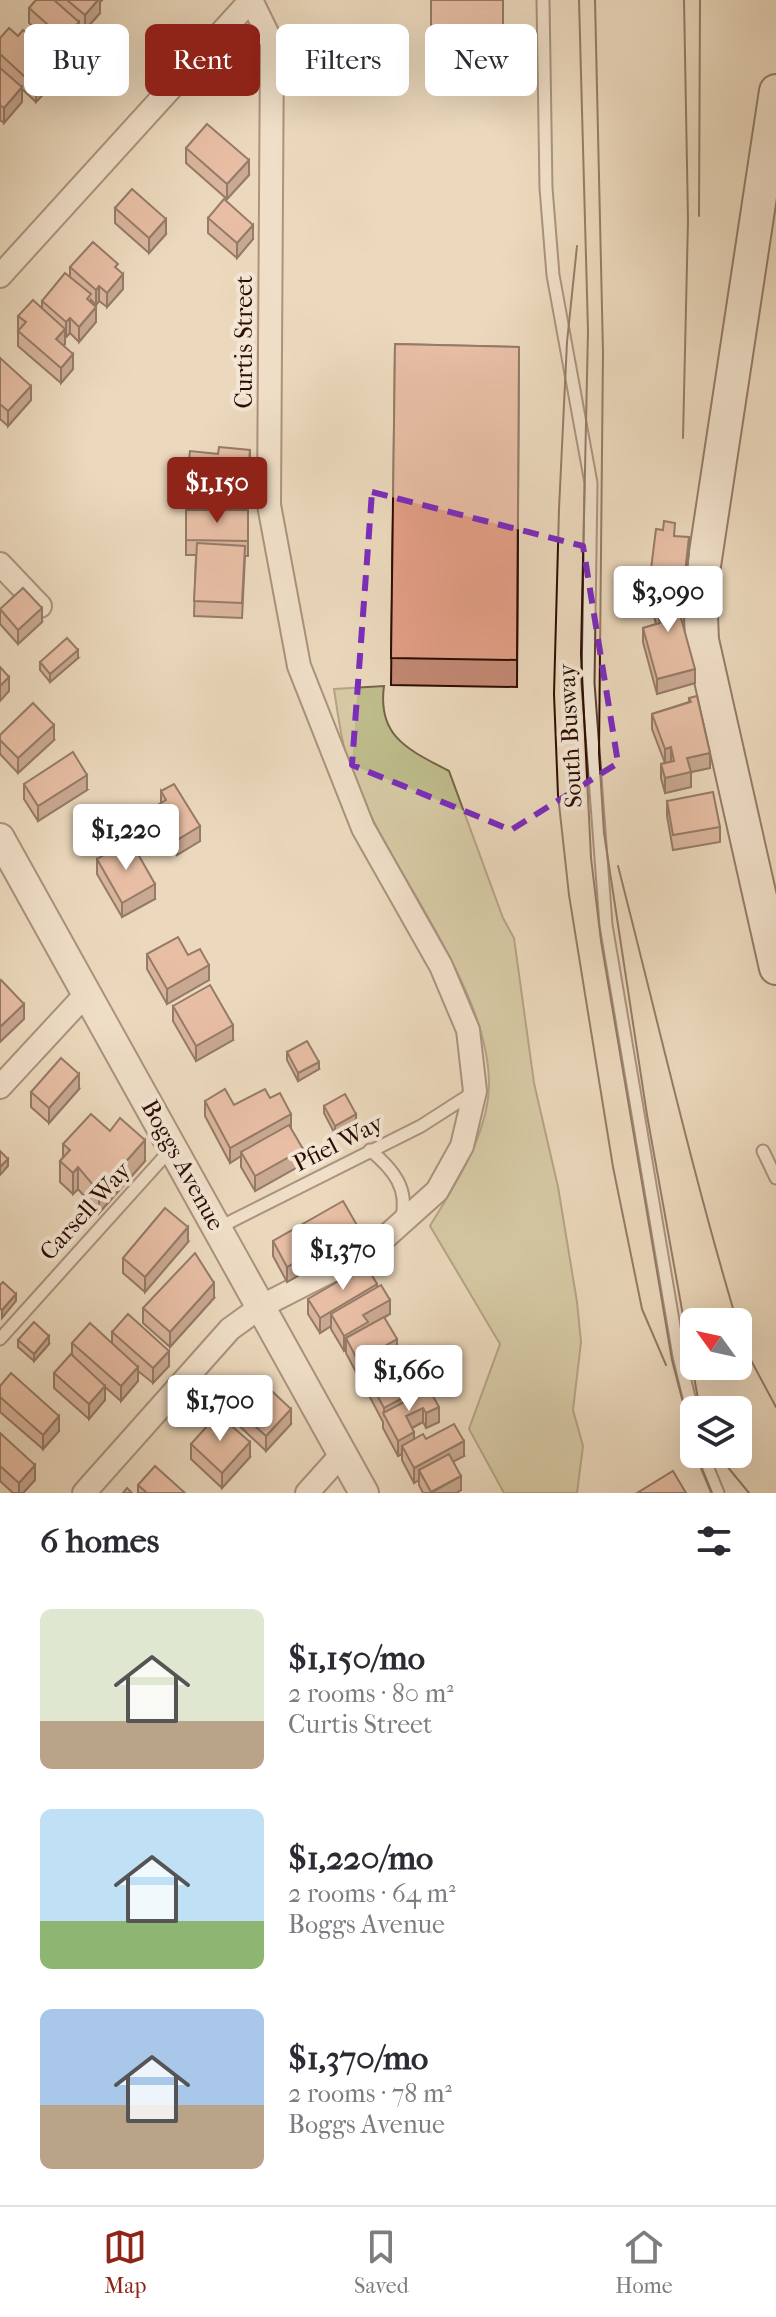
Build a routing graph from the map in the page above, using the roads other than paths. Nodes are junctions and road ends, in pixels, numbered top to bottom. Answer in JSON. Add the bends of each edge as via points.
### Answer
{"nodes":[{"id":1,"x":251,"y":0,"type":"edge"},
{"id":2,"x":543,"y":0,"type":"edge"},
{"id":3,"x":775,"y":108,"type":"edge"},
{"id":4,"x":0,"y":276,"type":"edge"},
{"id":5,"x":0,"y":564,"type":"edge"},
{"id":6,"x":40,"y":606,"type":"edge"},
{"id":7,"x":0,"y":838,"type":"edge"},
{"id":8,"x":776,"y":968,"type":"edge"},
{"id":9,"x":87,"y":993,"type":"junction"},
{"id":10,"x":0,"y":1087,"type":"edge"},
{"id":11,"x":475,"y":1091,"type":"junction"},
{"id":12,"x":172,"y":1147,"type":"junction"},
{"id":13,"x":370,"y":1150,"type":"junction"},
{"id":14,"x":763,"y":1151,"type":"dead end"},
{"id":15,"x":776,"y":1178,"type":"edge"},
{"id":16,"x":218,"y":1228,"type":"junction"},
{"id":17,"x":398,"y":1230,"type":"junction"},
{"id":18,"x":262,"y":1306,"type":"junction"},
{"id":19,"x":0,"y":1339,"type":"edge"},
{"id":20,"x":689,"y":1396,"type":"edge"},
{"id":21,"x":342,"y":1454,"type":"junction"},
{"id":22,"x":708,"y":1468,"type":"edge"},
{"id":23,"x":84,"y":1493,"type":"edge"},
{"id":24,"x":307,"y":1493,"type":"edge"},
{"id":25,"x":364,"y":1493,"type":"edge"},
{"id":26,"x":718,"y":1493,"type":"edge"}],
"edges":[{"from":1,"to":4,"type":"street"},
{"from":1,"to":11,"type":"street","name":"Curtis Street","via":[[272,43],[269,505],[299,666],[363,828],[441,966],[468,1030]]},
{"from":2,"to":20,"type":"lane","name":"South Busway","via":[[553,275],[591,483],[588,698],[606,925]]},
{"from":3,"to":8,"type":"main road","via":[[700,592],[702,640]]},
{"from":5,"to":6,"type":"street"},
{"from":7,"to":9,"type":"street","name":"Boggs Avenue"},
{"from":9,"to":10,"type":"street"},
{"from":9,"to":12,"type":"street","name":"Boggs Avenue"},
{"from":11,"to":13,"type":"lane","name":"Pfiel Way","via":[[421,1126]]},
{"from":11,"to":17,"type":"street","name":"Curtis Street","via":[[462,1146],[437,1191]]},
{"from":12,"to":16,"type":"street","name":"Boggs Avenue"},
{"from":12,"to":19,"type":"lane","name":"Carsell Way"},
{"from":13,"to":16,"type":"lane","name":"Pfiel Way"},
{"from":13,"to":17,"type":"lane","via":[[399,1179],[405,1207]]},
{"from":14,"to":15,"type":"lane"},
{"from":16,"to":18,"type":"street","name":"Boggs Avenue"},
{"from":17,"to":18,"type":"street","name":"Curtis Street","via":[[370,1251]]},
{"from":18,"to":21,"type":"street","name":"Boggs Avenue"},
{"from":18,"to":23,"type":"street","name":"Curtis Street","via":[[230,1329]]},
{"from":21,"to":24,"type":"street"},
{"from":21,"to":25,"type":"street","name":"Boggs Avenue"},
{"from":22,"to":26,"type":"lane"}]}
